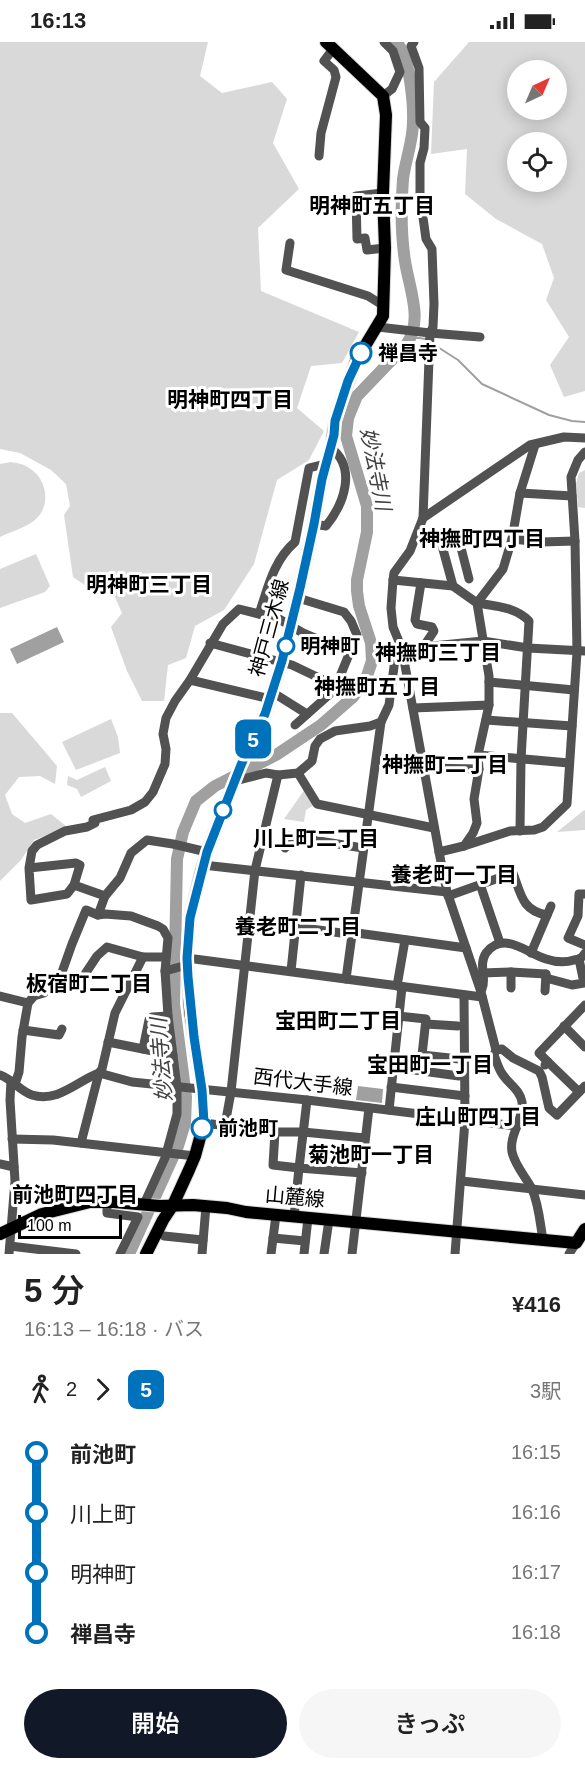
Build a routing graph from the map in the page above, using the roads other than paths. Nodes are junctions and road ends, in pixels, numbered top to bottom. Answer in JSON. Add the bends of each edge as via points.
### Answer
{"nodes":[{"id":1,"x":384,"y":42,"type":"edge"},
{"id":2,"x":414,"y":42,"type":"edge"},
{"id":3,"x":329,"y":46,"type":"edge"},
{"id":4,"x":383,"y":96,"type":"junction"},
{"id":5,"x":319,"y":156,"type":"dead end"},
{"id":6,"x":383,"y":192,"type":"junction"},
{"id":7,"x":290,"y":243,"type":"dead end"},
{"id":8,"x":385,"y":248,"type":"junction"},
{"id":9,"x":384,"y":306,"type":"junction"},
{"id":10,"x":378,"y":327,"type":"junction"},
{"id":11,"x":480,"y":337,"type":"dead end"},
{"id":12,"x":430,"y":339,"type":"junction"},
{"id":13,"x":585,"y":438,"type":"edge"},
{"id":14,"x":535,"y":445,"type":"junction"},
{"id":15,"x":331,"y":448,"type":"junction"},
{"id":16,"x":585,"y":452,"type":"edge"},
{"id":17,"x":585,"y":463,"type":"edge"},
{"id":18,"x":325,"y":464,"type":"junction"},
{"id":19,"x":574,"y":469,"type":"junction"},
{"id":20,"x":519,"y":493,"type":"junction"},
{"id":21,"x":572,"y":496,"type":"junction"},
{"id":22,"x":423,"y":518,"type":"junction"},
{"id":23,"x":314,"y":524,"type":"junction"},
{"id":24,"x":512,"y":539,"type":"junction"},
{"id":25,"x":575,"y":541,"type":"junction"},
{"id":26,"x":469,"y":579,"type":"dead end"},
{"id":27,"x":393,"y":580,"type":"junction"},
{"id":28,"x":421,"y":583,"type":"junction"},
{"id":29,"x":453,"y":586,"type":"junction"},
{"id":30,"x":298,"y":598,"type":"junction"},
{"id":31,"x":477,"y":603,"type":"junction"},
{"id":32,"x":259,"y":614,"type":"junction"},
{"id":33,"x":581,"y":614,"type":"edge"},
{"id":34,"x":291,"y":626,"type":"junction"},
{"id":35,"x":483,"y":641,"type":"junction"},
{"id":36,"x":210,"y":643,"type":"junction"},
{"id":37,"x":424,"y":646,"type":"junction"},
{"id":38,"x":528,"y":648,"type":"junction"},
{"id":39,"x":402,"y":649,"type":"junction"},
{"id":40,"x":581,"y":652,"type":"edge"},
{"id":41,"x":350,"y":653,"type":"junction"},
{"id":42,"x":282,"y":661,"type":"junction"},
{"id":43,"x":190,"y":680,"type":"junction"},
{"id":44,"x":489,"y":682,"type":"junction"},
{"id":45,"x":336,"y":686,"type":"junction"},
{"id":46,"x":526,"y":686,"type":"junction"},
{"id":47,"x":574,"y":690,"type":"junction"},
{"id":48,"x":271,"y":696,"type":"junction"},
{"id":49,"x":489,"y":705,"type":"junction"},
{"id":50,"x":413,"y":708,"type":"junction"},
{"id":51,"x":307,"y":714,"type":"junction"},
{"id":52,"x":486,"y":720,"type":"junction"},
{"id":53,"x":381,"y":722,"type":"junction"},
{"id":54,"x":524,"y":723,"type":"junction"},
{"id":55,"x":295,"y":725,"type":"dead end"},
{"id":56,"x":572,"y":726,"type":"junction"},
{"id":57,"x":478,"y":754,"type":"junction"},
{"id":58,"x":521,"y":759,"type":"junction"},
{"id":59,"x":569,"y":763,"type":"junction"},
{"id":60,"x":423,"y":768,"type":"junction"},
{"id":61,"x":479,"y":769,"type":"junction"},
{"id":62,"x":298,"y":773,"type":"junction"},
{"id":63,"x":278,"y":774,"type":"junction"},
{"id":64,"x":235,"y":780,"type":"junction"},
{"id":65,"x":369,"y":816,"type":"junction"},
{"id":66,"x":434,"y":828,"type":"junction"},
{"id":67,"x":520,"y":831,"type":"junction"},
{"id":68,"x":464,"y":846,"type":"junction"},
{"id":69,"x":285,"y":848,"type":"dead end"},
{"id":70,"x":363,"y":848,"type":"junction"},
{"id":71,"x":207,"y":852,"type":"junction"},
{"id":72,"x":439,"y":852,"type":"junction"},
{"id":73,"x":203,"y":865,"type":"junction"},
{"id":74,"x":28,"y":868,"type":"junction"},
{"id":75,"x":255,"y":870,"type":"junction"},
{"id":76,"x":301,"y":875,"type":"junction"},
{"id":77,"x":360,"y":882,"type":"junction"},
{"id":78,"x":480,"y":884,"type":"junction"},
{"id":79,"x":74,"y":885,"type":"junction"},
{"id":80,"x":447,"y":894,"type":"junction"},
{"id":81,"x":585,"y":894,"type":"edge"},
{"id":82,"x":105,"y":896,"type":"junction"},
{"id":83,"x":98,"y":915,"type":"junction"},
{"id":84,"x":250,"y":921,"type":"junction"},
{"id":85,"x":295,"y":927,"type":"junction"},
{"id":86,"x":353,"y":933,"type":"junction"},
{"id":87,"x":405,"y":940,"type":"junction"},
{"id":88,"x":500,"y":943,"type":"junction"},
{"id":89,"x":585,"y":945,"type":"edge"},
{"id":90,"x":466,"y":948,"type":"junction"},
{"id":91,"x":531,"y":952,"type":"junction"},
{"id":92,"x":142,"y":957,"type":"junction"},
{"id":93,"x":166,"y":957,"type":"junction"},
{"id":94,"x":583,"y":957,"type":"edge"},
{"id":95,"x":548,"y":960,"type":"junction"},
{"id":96,"x":185,"y":963,"type":"junction"},
{"id":97,"x":245,"y":965,"type":"junction"},
{"id":98,"x":165,"y":970,"type":"junction"},
{"id":99,"x":291,"y":971,"type":"junction"},
{"id":100,"x":511,"y":972,"type":"junction"},
{"id":101,"x":482,"y":974,"type":"junction"},
{"id":102,"x":61,"y":975,"type":"junction"},
{"id":103,"x":546,"y":976,"type":"junction"},
{"id":104,"x":346,"y":979,"type":"junction"},
{"id":105,"x":399,"y":986,"type":"junction"},
{"id":106,"x":511,"y":988,"type":"dead end"},
{"id":107,"x":545,"y":991,"type":"dead end"},
{"id":108,"x":482,"y":994,"type":"junction"},
{"id":109,"x":464,"y":995,"type":"junction"},
{"id":110,"x":0,"y":996,"type":"edge"},
{"id":111,"x":28,"y":1003,"type":"junction"},
{"id":112,"x":585,"y":1005,"type":"edge"},
{"id":113,"x":399,"y":1016,"type":"junction"},
{"id":114,"x":168,"y":1017,"type":"junction"},
{"id":115,"x":426,"y":1024,"type":"junction"},
{"id":116,"x":458,"y":1026,"type":"dead end"},
{"id":117,"x":564,"y":1026,"type":"junction"},
{"id":118,"x":63,"y":1029,"type":"dead end"},
{"id":119,"x":23,"y":1030,"type":"junction"},
{"id":120,"x":108,"y":1042,"type":"junction"},
{"id":121,"x":585,"y":1047,"type":"edge"},
{"id":122,"x":143,"y":1049,"type":"junction"},
{"id":123,"x":496,"y":1050,"type":"junction"},
{"id":124,"x":173,"y":1055,"type":"junction"},
{"id":125,"x":459,"y":1059,"type":"dead end"},
{"id":126,"x":548,"y":1062,"type":"junction"},
{"id":127,"x":393,"y":1067,"type":"junction"},
{"id":128,"x":539,"y":1071,"type":"junction"},
{"id":129,"x":99,"y":1073,"type":"junction"},
{"id":130,"x":0,"y":1075,"type":"edge"},
{"id":131,"x":435,"y":1076,"type":"dead end"},
{"id":132,"x":459,"y":1076,"type":"dead end"},
{"id":133,"x":13,"y":1082,"type":"junction"},
{"id":134,"x":178,"y":1087,"type":"junction"},
{"id":135,"x":391,"y":1087,"type":"junction"},
{"id":136,"x":197,"y":1089,"type":"junction"},
{"id":137,"x":582,"y":1089,"type":"edge"},
{"id":138,"x":231,"y":1092,"type":"junction"},
{"id":139,"x":433,"y":1092,"type":"junction"},
{"id":140,"x":465,"y":1096,"type":"junction"},
{"id":141,"x":5,"y":1099,"type":"edge"},
{"id":142,"x":307,"y":1100,"type":"junction"},
{"id":143,"x":369,"y":1108,"type":"junction"},
{"id":144,"x":389,"y":1110,"type":"junction"},
{"id":145,"x":465,"y":1120,"type":"junction"},
{"id":146,"x":204,"y":1123,"type":"junction"},
{"id":147,"x":225,"y":1125,"type":"junction"},
{"id":148,"x":516,"y":1126,"type":"junction"},
{"id":149,"x":275,"y":1132,"type":"junction"},
{"id":150,"x":303,"y":1132,"type":"junction"},
{"id":151,"x":365,"y":1138,"type":"junction"},
{"id":152,"x":12,"y":1139,"type":"junction"},
{"id":153,"x":81,"y":1143,"type":"junction"},
{"id":154,"x":168,"y":1152,"type":"junction"},
{"id":155,"x":189,"y":1155,"type":"junction"},
{"id":156,"x":0,"y":1164,"type":"edge"},
{"id":157,"x":14,"y":1167,"type":"junction"},
{"id":158,"x":299,"y":1168,"type":"junction"},
{"id":159,"x":362,"y":1173,"type":"junction"},
{"id":160,"x":462,"y":1181,"type":"junction"},
{"id":161,"x":531,"y":1188,"type":"junction"},
{"id":162,"x":585,"y":1195,"type":"edge"},
{"id":163,"x":107,"y":1202,"type":"junction"},
{"id":164,"x":145,"y":1204,"type":"junction"},
{"id":165,"x":168,"y":1205,"type":"junction"},
{"id":166,"x":206,"y":1206,"type":"junction"},
{"id":167,"x":276,"y":1215,"type":"junction"},
{"id":168,"x":294,"y":1216,"type":"junction"},
{"id":169,"x":308,"y":1218,"type":"junction"},
{"id":170,"x":328,"y":1220,"type":"junction"},
{"id":171,"x":356,"y":1222,"type":"junction"},
{"id":172,"x":585,"y":1229,"type":"edge"},
{"id":173,"x":5,"y":1231,"type":"edge"},
{"id":174,"x":457,"y":1232,"type":"junction"},
{"id":175,"x":164,"y":1236,"type":"junction"},
{"id":176,"x":273,"y":1238,"type":"junction"},
{"id":177,"x":203,"y":1240,"type":"junction"},
{"id":178,"x":543,"y":1240,"type":"junction"},
{"id":179,"x":305,"y":1241,"type":"junction"},
{"id":180,"x":572,"y":1249,"type":"edge"},
{"id":181,"x":10,"y":1250,"type":"edge"},
{"id":182,"x":76,"y":1254,"type":"edge"},
{"id":183,"x":120,"y":1254,"type":"edge"},
{"id":184,"x":146,"y":1254,"type":"edge"},
{"id":185,"x":154,"y":1254,"type":"edge"},
{"id":186,"x":202,"y":1254,"type":"edge"},
{"id":187,"x":272,"y":1254,"type":"edge"},
{"id":188,"x":304,"y":1254,"type":"edge"},
{"id":189,"x":324,"y":1254,"type":"edge"},
{"id":190,"x":352,"y":1254,"type":"edge"},
{"id":191,"x":455,"y":1254,"type":"edge"}],
"edges":[{"from":1,"to":4,"type":"street","via":[[393,51],[400,72],[392,89]]},
{"from":2,"to":12,"type":"street","via":[[411,46],[419,68],[420,122],[425,128],[420,196],[426,239],[432,249],[434,304]]},
{"from":3,"to":4,"type":"main road"},
{"from":3,"to":5,"type":"street","via":[[324,61],[336,77]]},
{"from":4,"to":6,"type":"main road","name":"神戸三木線"},
{"from":6,"to":8,"type":"main road","name":"神戸三木線"},
{"from":6,"to":8,"type":"street","via":[[356,196],[357,238],[364,238],[367,249]]},
{"from":7,"to":9,"type":"street","via":[[286,270],[368,296]]},
{"from":8,"to":9,"type":"main road","name":"神戸三木線"},
{"from":9,"to":10,"type":"main road","name":"神戸三木線"},
{"from":10,"to":12,"type":"street","via":[[419,332]]},
{"from":10,"to":15,"type":"main road","name":"神戸三木線","via":[[348,381]]},
{"from":11,"to":12,"type":"street"},
{"from":12,"to":22,"type":"street"},
{"from":13,"to":14,"type":"street","via":[[564,436]]},
{"from":14,"to":20,"type":"street"},
{"from":14,"to":22,"type":"street"},
{"from":15,"to":18,"type":"main road","name":"神戸三木線"},
{"from":15,"to":23,"type":"street","via":[[339,454],[345,475],[344,498],[326,526]]},
{"from":16,"to":19,"type":"street"},
{"from":17,"to":19,"type":"street"},
{"from":18,"to":23,"type":"main road","name":"神戸三木線"},
{"from":18,"to":32,"type":"street","via":[[309,468],[295,542],[277,562]]},
{"from":19,"to":21,"type":"street"},
{"from":20,"to":21,"type":"street"},
{"from":20,"to":24,"type":"street"},
{"from":21,"to":25,"type":"street"},
{"from":22,"to":27,"type":"street"},
{"from":23,"to":30,"type":"main road","name":"神戸三木線"},
{"from":24,"to":25,"type":"street"},
{"from":24,"to":31,"type":"street","via":[[503,569]]},
{"from":25,"to":33,"type":"street"},
{"from":26,"to":29,"type":"street","via":[[459,540],[441,542]]},
{"from":27,"to":28,"type":"street"},
{"from":27,"to":39,"type":"street","via":[[393,627]]},
{"from":28,"to":29,"type":"street"},
{"from":28,"to":37,"type":"street","via":[[415,620],[434,631]]},
{"from":29,"to":31,"type":"street"},
{"from":30,"to":34,"type":"main road","name":"神戸三木線"},
{"from":30,"to":41,"type":"street","via":[[344,612],[357,635]]},
{"from":31,"to":35,"type":"street"},
{"from":31,"to":38,"type":"street","via":[[524,615],[529,621]]},
{"from":32,"to":34,"type":"street"},
{"from":32,"to":36,"type":"street","via":[[239,609]]},
{"from":33,"to":40,"type":"street"},
{"from":34,"to":41,"type":"street"},
{"from":34,"to":42,"type":"main road","name":"神戸三木線"},
{"from":35,"to":37,"type":"street"},
{"from":35,"to":38,"type":"street"},
{"from":35,"to":44,"type":"street"},
{"from":36,"to":42,"type":"street"},
{"from":36,"to":43,"type":"street"},
{"from":37,"to":39,"type":"street"},
{"from":38,"to":40,"type":"street"},
{"from":38,"to":46,"type":"street"},
{"from":39,"to":50,"type":"street"},
{"from":39,"to":53,"type":"street","via":[[395,659],[389,705]]},
{"from":40,"to":47,"type":"street"},
{"from":41,"to":45,"type":"street"},
{"from":42,"to":45,"type":"street"},
{"from":42,"to":48,"type":"main road","name":"神戸三木線"},
{"from":43,"to":48,"type":"street"},
{"from":43,"to":74,"type":"street","via":[[166,718],[165,764],[145,802],[37,845]]},
{"from":44,"to":46,"type":"street"},
{"from":44,"to":49,"type":"street"},
{"from":45,"to":51,"type":"street"},
{"from":46,"to":47,"type":"street"},
{"from":46,"to":54,"type":"street"},
{"from":47,"to":56,"type":"street"},
{"from":48,"to":51,"type":"street"},
{"from":48,"to":64,"type":"main road","name":"神戸三木線"},
{"from":49,"to":50,"type":"street"},
{"from":49,"to":52,"type":"street"},
{"from":50,"to":60,"type":"street"},
{"from":51,"to":55,"type":"street"},
{"from":52,"to":54,"type":"street"},
{"from":52,"to":57,"type":"street"},
{"from":53,"to":62,"type":"street","via":[[335,731],[320,739],[312,761]]},
{"from":53,"to":65,"type":"street"},
{"from":54,"to":56,"type":"street"},
{"from":54,"to":58,"type":"street"},
{"from":56,"to":59,"type":"street"},
{"from":57,"to":58,"type":"street"},
{"from":57,"to":61,"type":"street"},
{"from":58,"to":59,"type":"street"},
{"from":58,"to":67,"type":"street"},
{"from":59,"to":67,"type":"street","via":[[567,804],[543,827]]},
{"from":60,"to":61,"type":"street"},
{"from":60,"to":66,"type":"street"},
{"from":61,"to":68,"type":"street","via":[[474,799],[477,823]]},
{"from":62,"to":63,"type":"street"},
{"from":62,"to":65,"type":"street","via":[[317,804]]},
{"from":63,"to":64,"type":"street"},
{"from":63,"to":75,"type":"street"},
{"from":64,"to":71,"type":"main road","name":"神戸三木線"},
{"from":65,"to":66,"type":"street"},
{"from":65,"to":70,"type":"street"},
{"from":66,"to":72,"type":"street"},
{"from":67,"to":68,"type":"street"},
{"from":68,"to":72,"type":"street"},
{"from":69,"to":70,"type":"street","via":[[287,836]]},
{"from":70,"to":77,"type":"street"},
{"from":71,"to":73,"type":"main road","name":"神戸三木線"},
{"from":71,"to":82,"type":"street","via":[[147,840],[131,853],[120,878]]},
{"from":72,"to":80,"type":"street"},
{"from":73,"to":75,"type":"street"},
{"from":73,"to":96,"type":"main road","name":"神戸三木線","via":[[190,918]]},
{"from":74,"to":79,"type":"street","via":[[76,863],[80,865]]},
{"from":74,"to":79,"type":"street","via":[[31,900],[67,894]]},
{"from":75,"to":76,"type":"street"},
{"from":75,"to":84,"type":"street"},
{"from":76,"to":77,"type":"street"},
{"from":76,"to":85,"type":"street"},
{"from":77,"to":80,"type":"street"},
{"from":77,"to":86,"type":"street"},
{"from":78,"to":80,"type":"street"},
{"from":78,"to":88,"type":"street"},
{"from":78,"to":91,"type":"street","via":[[513,873],[524,902],[534,913],[549,910]]},
{"from":79,"to":82,"type":"street"},
{"from":80,"to":90,"type":"street"},
{"from":81,"to":89,"type":"street","via":[[579,894],[578,916],[568,938]]},
{"from":82,"to":83,"type":"street"},
{"from":83,"to":93,"type":"street","via":[[130,916],[163,929],[168,938]]},
{"from":83,"to":102,"type":"street","via":[[86,910]]},
{"from":84,"to":85,"type":"street"},
{"from":84,"to":97,"type":"street"},
{"from":85,"to":86,"type":"street"},
{"from":85,"to":99,"type":"street"},
{"from":86,"to":87,"type":"street"},
{"from":86,"to":104,"type":"street"},
{"from":87,"to":90,"type":"street"},
{"from":87,"to":105,"type":"street"},
{"from":88,"to":91,"type":"street"},
{"from":88,"to":101,"type":"street","via":[[485,954]]},
{"from":90,"to":108,"type":"street"},
{"from":91,"to":95,"type":"street"},
{"from":92,"to":93,"type":"street"},
{"from":92,"to":102,"type":"street","via":[[107,947],[79,983]]},
{"from":92,"to":120,"type":"street","via":[[115,1013]]},
{"from":93,"to":98,"type":"street"},
{"from":94,"to":95,"type":"street","via":[[567,962]]},
{"from":94,"to":103,"type":"street","via":[[584,983],[572,985]]},
{"from":95,"to":103,"type":"street"},
{"from":96,"to":97,"type":"street"},
{"from":96,"to":98,"type":"street"},
{"from":96,"to":136,"type":"main road","name":"神戸三木線"},
{"from":97,"to":99,"type":"street"},
{"from":97,"to":138,"type":"street"},
{"from":98,"to":114,"type":"street"},
{"from":99,"to":104,"type":"street"},
{"from":100,"to":101,"type":"street"},
{"from":100,"to":103,"type":"street"},
{"from":100,"to":106,"type":"street"},
{"from":101,"to":108,"type":"street"},
{"from":102,"to":111,"type":"street"},
{"from":103,"to":107,"type":"street"},
{"from":104,"to":105,"type":"street"},
{"from":105,"to":109,"type":"street"},
{"from":105,"to":113,"type":"street"},
{"from":108,"to":109,"type":"street"},
{"from":108,"to":123,"type":"street"},
{"from":109,"to":140,"type":"street"},
{"from":110,"to":111,"type":"street"},
{"from":111,"to":119,"type":"street"},
{"from":112,"to":117,"type":"street"},
{"from":113,"to":115,"type":"street","via":[[426,1019]]},
{"from":113,"to":127,"type":"street"},
{"from":114,"to":122,"type":"street","via":[[149,1020]]},
{"from":114,"to":124,"type":"street"},
{"from":115,"to":116,"type":"street"},
{"from":115,"to":125,"type":"street","via":[[422,1055]]},
{"from":117,"to":121,"type":"street"},
{"from":117,"to":126,"type":"street","via":[[539,1053]]},
{"from":118,"to":119,"type":"street","via":[[59,1035]]},
{"from":119,"to":133,"type":"street","via":[[19,1072]]},
{"from":120,"to":122,"type":"street"},
{"from":120,"to":129,"type":"street"},
{"from":122,"to":124,"type":"street"},
{"from":123,"to":128,"type":"street","via":[[502,1049]]},
{"from":123,"to":148,"type":"street","via":[[494,1055],[501,1073],[522,1100]]},
{"from":124,"to":134,"type":"street"},
{"from":126,"to":128,"type":"street"},
{"from":126,"to":137,"type":"street"},
{"from":127,"to":132,"type":"street"},
{"from":127,"to":135,"type":"street"},
{"from":128,"to":137,"type":"street","via":[[549,1108],[557,1115]]},
{"from":129,"to":133,"type":"street","via":[[65,1092],[41,1097],[30,1095]]},
{"from":129,"to":134,"type":"street","via":[[132,1082]]},
{"from":129,"to":153,"type":"street"},
{"from":130,"to":133,"type":"street"},
{"from":131,"to":139,"type":"street"},
{"from":133,"to":141,"type":"street"},
{"from":134,"to":136,"type":"street","name":"西代大手線"},
{"from":134,"to":154,"type":"street","via":[[177,1114]]},
{"from":135,"to":139,"type":"street"},
{"from":135,"to":144,"type":"street"},
{"from":136,"to":138,"type":"street","name":"西代大手線"},
{"from":136,"to":146,"type":"main road","name":"神戸三木線"},
{"from":138,"to":142,"type":"street","name":"西代大手線"},
{"from":138,"to":147,"type":"street"},
{"from":139,"to":140,"type":"street"},
{"from":140,"to":145,"type":"street"},
{"from":141,"to":152,"type":"street"},
{"from":142,"to":143,"type":"street","name":"西代大手線"},
{"from":142,"to":150,"type":"street"},
{"from":143,"to":144,"type":"street","name":"西代大手線"},
{"from":143,"to":151,"type":"street"},
{"from":144,"to":145,"type":"street","name":"西代大手線"},
{"from":145,"to":148,"type":"street","name":"西代大手線"},
{"from":145,"to":160,"type":"street"},
{"from":146,"to":147,"type":"street"},
{"from":146,"to":155,"type":"main road","name":"神戸三木線"},
{"from":147,"to":149,"type":"street"},
{"from":148,"to":161,"type":"street","via":[[511,1143],[514,1159]]},
{"from":149,"to":150,"type":"street"},
{"from":149,"to":158,"type":"street","via":[[273,1165]]},
{"from":150,"to":151,"type":"street"},
{"from":150,"to":158,"type":"street"},
{"from":151,"to":159,"type":"street"},
{"from":152,"to":153,"type":"street"},
{"from":152,"to":157,"type":"street"},
{"from":153,"to":154,"type":"street"},
{"from":154,"to":155,"type":"street"},
{"from":154,"to":164,"type":"street"},
{"from":155,"to":165,"type":"main road","name":"神戸三木線"},
{"from":156,"to":157,"type":"street"},
{"from":157,"to":173,"type":"street"},
{"from":158,"to":159,"type":"street"},
{"from":158,"to":168,"type":"street"},
{"from":159,"to":171,"type":"street"},
{"from":160,"to":161,"type":"street"},
{"from":160,"to":174,"type":"street"},
{"from":161,"to":162,"type":"street"},
{"from":161,"to":178,"type":"street"},
{"from":163,"to":164,"type":"main road","name":"山麓線"},
{"from":163,"to":173,"type":"main road","name":"山麓線","via":[[68,1206]]},
{"from":163,"to":183,"type":"street","via":[[107,1213],[138,1216]]},
{"from":164,"to":165,"type":"main road","name":"山麓線"},
{"from":165,"to":166,"type":"main road","name":"山麓線"},
{"from":165,"to":175,"type":"main road","name":"神戸三木線","via":[[171,1221]]},
{"from":165,"to":184,"type":"main road","name":"神戸三木線"},
{"from":166,"to":167,"type":"main road","name":"山麓線"},
{"from":166,"to":177,"type":"street"},
{"from":167,"to":168,"type":"main road","name":"山麓線"},
{"from":167,"to":176,"type":"street"},
{"from":168,"to":169,"type":"main road","name":"山麓線"},
{"from":169,"to":170,"type":"main road","name":"山麓線"},
{"from":169,"to":179,"type":"street"},
{"from":170,"to":171,"type":"main road","name":"山麓線"},
{"from":170,"to":189,"type":"street"},
{"from":171,"to":174,"type":"main road","name":"山麓線"},
{"from":171,"to":190,"type":"street"},
{"from":172,"to":180,"type":"main road","name":"山麓線"},
{"from":173,"to":181,"type":"street"},
{"from":174,"to":178,"type":"main road","name":"山麓線"},
{"from":174,"to":191,"type":"street"},
{"from":175,"to":177,"type":"street"},
{"from":175,"to":185,"type":"main road","name":"神戸三木線"},
{"from":176,"to":179,"type":"street"},
{"from":176,"to":187,"type":"street"},
{"from":177,"to":186,"type":"street"},
{"from":178,"to":180,"type":"main road","name":"山麓線"},
{"from":179,"to":188,"type":"street"},
{"from":181,"to":182,"type":"street"}]}
